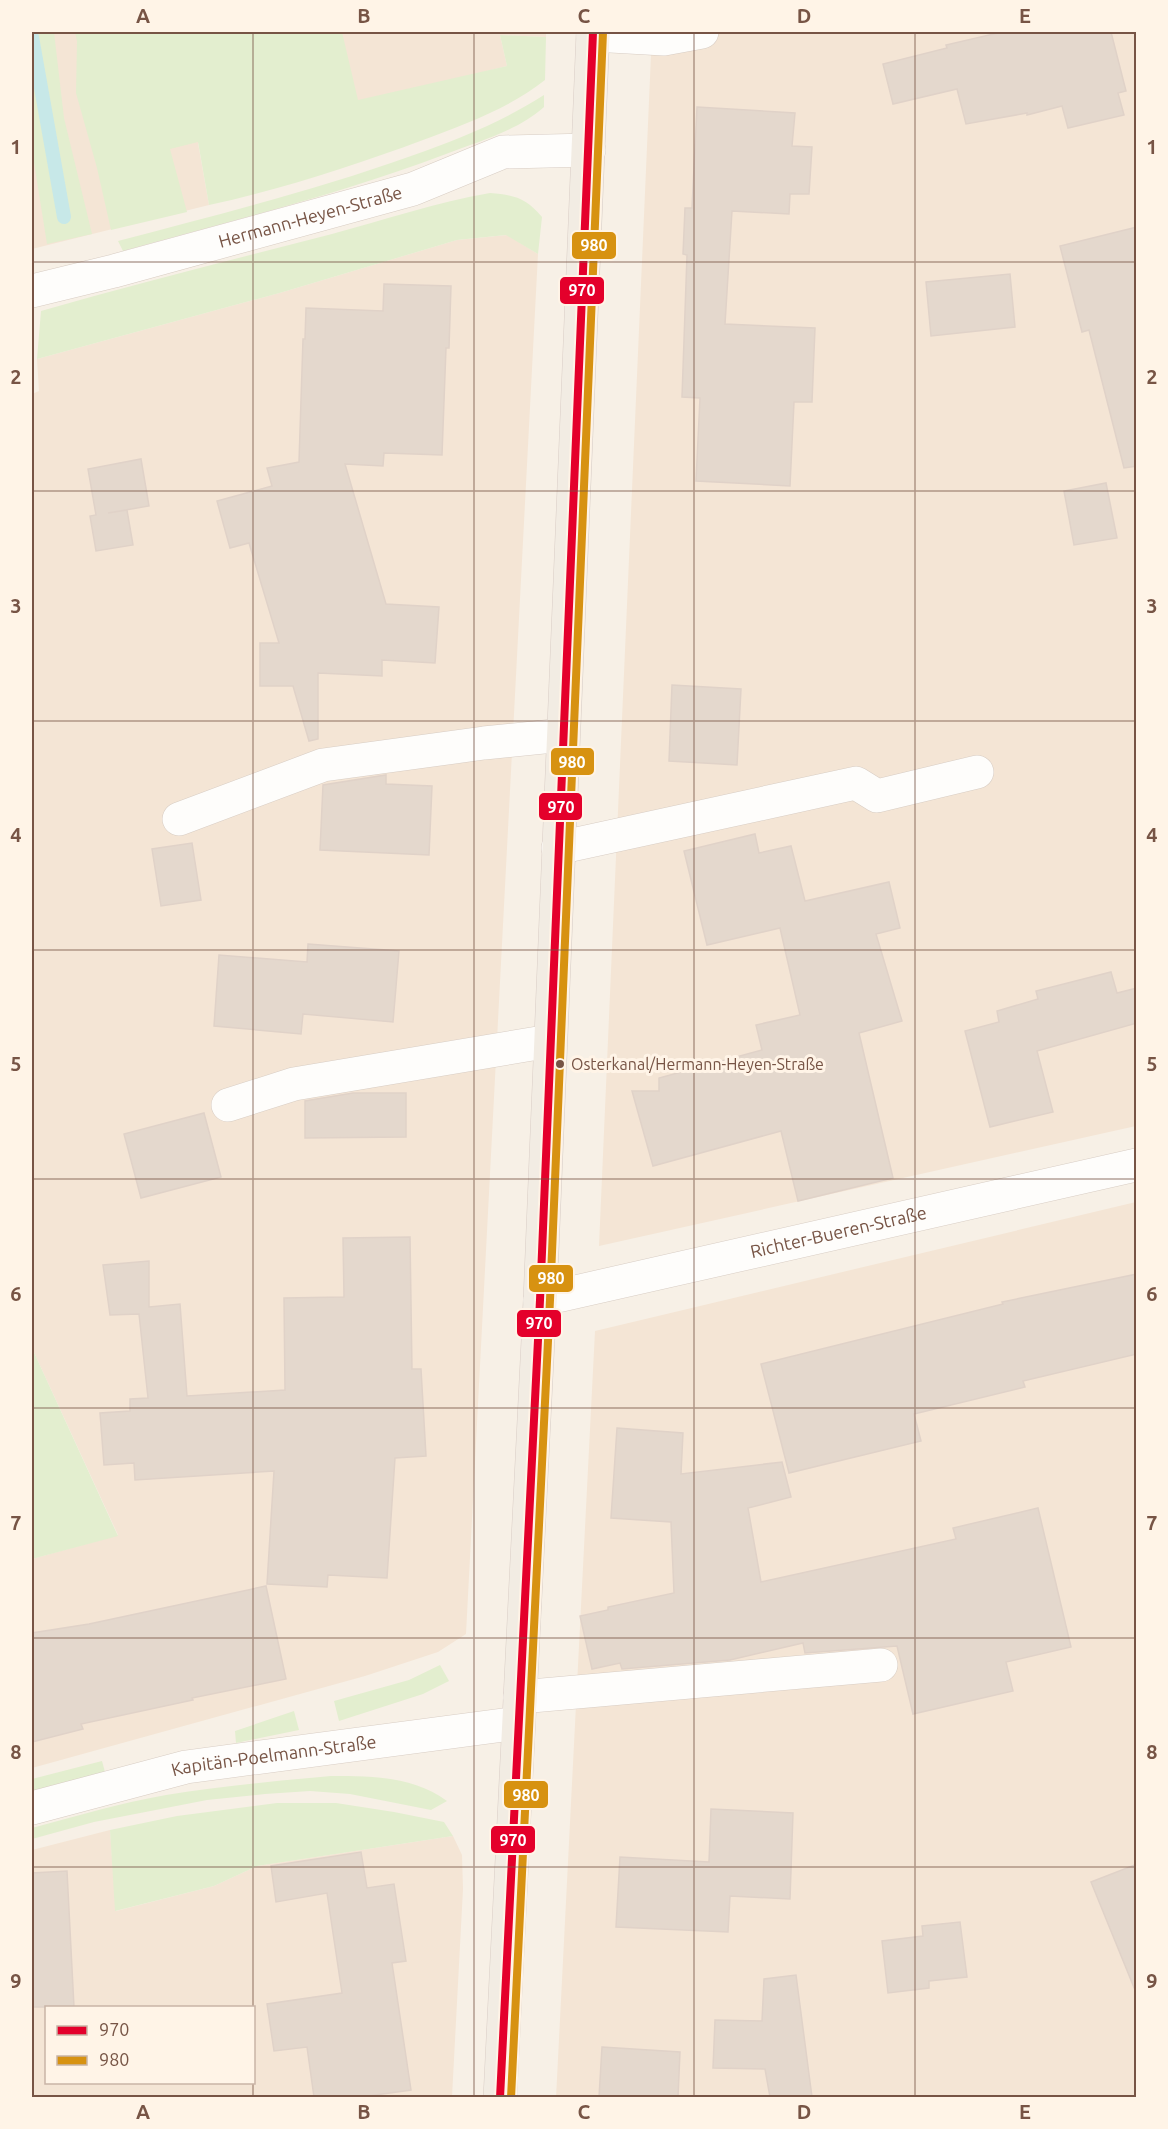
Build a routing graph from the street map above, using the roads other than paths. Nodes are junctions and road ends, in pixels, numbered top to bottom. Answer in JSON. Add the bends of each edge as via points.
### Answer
{"nodes":[{"id":1,"x":702,"y":32,"type":"edge"},
{"id":2,"x":593,"y":33,"type":"edge"},
{"id":3,"x":589,"y":150,"type":"junction"},
{"id":4,"x":32,"y":291,"type":"edge"},
{"id":5,"x":563,"y":735,"type":"junction"},
{"id":6,"x":977,"y":772,"type":"dead end"},
{"id":7,"x":179,"y":819,"type":"dead end"},
{"id":8,"x":558,"y":848,"type":"junction"},
{"id":9,"x":550,"y":1041,"type":"junction"},
{"id":10,"x":228,"y":1104,"type":"dead end"},
{"id":11,"x":1137,"y":1165,"type":"edge"},
{"id":12,"x":540,"y":1300,"type":"junction"},
{"id":13,"x":881,"y":1665,"type":"dead end"},
{"id":14,"x":519,"y":1710,"type":"junction"},
{"id":15,"x":32,"y":1808,"type":"edge"},
{"id":16,"x":500,"y":2097,"type":"edge"}],
"edges":[{"from":1,"to":2,"type":"street","via":[[664,39]]},
{"from":2,"to":3,"type":"main road"},
{"from":3,"to":4,"type":"street","name":"Hermann-Heyen-Straße","via":[[503,152],[413,189]]},
{"from":3,"to":5,"type":"main road"},
{"from":5,"to":7,"type":"street","via":[[323,765]]},
{"from":5,"to":8,"type":"main road"},
{"from":6,"to":8,"type":"street","via":[[877,796],[856,783]]},
{"from":8,"to":9,"type":"main road"},
{"from":9,"to":10,"type":"street","via":[[294,1084]]},
{"from":9,"to":12,"type":"main road"},
{"from":11,"to":12,"type":"street","name":"Richter-Bueren-Straße"},
{"from":12,"to":14,"type":"main road"},
{"from":13,"to":14,"type":"street","name":"Kapitän-Poelmann-Straße"},
{"from":14,"to":15,"type":"street","name":"Kapitän-Poelmann-Straße","via":[[186,1767]]},
{"from":14,"to":16,"type":"main road"}]}
